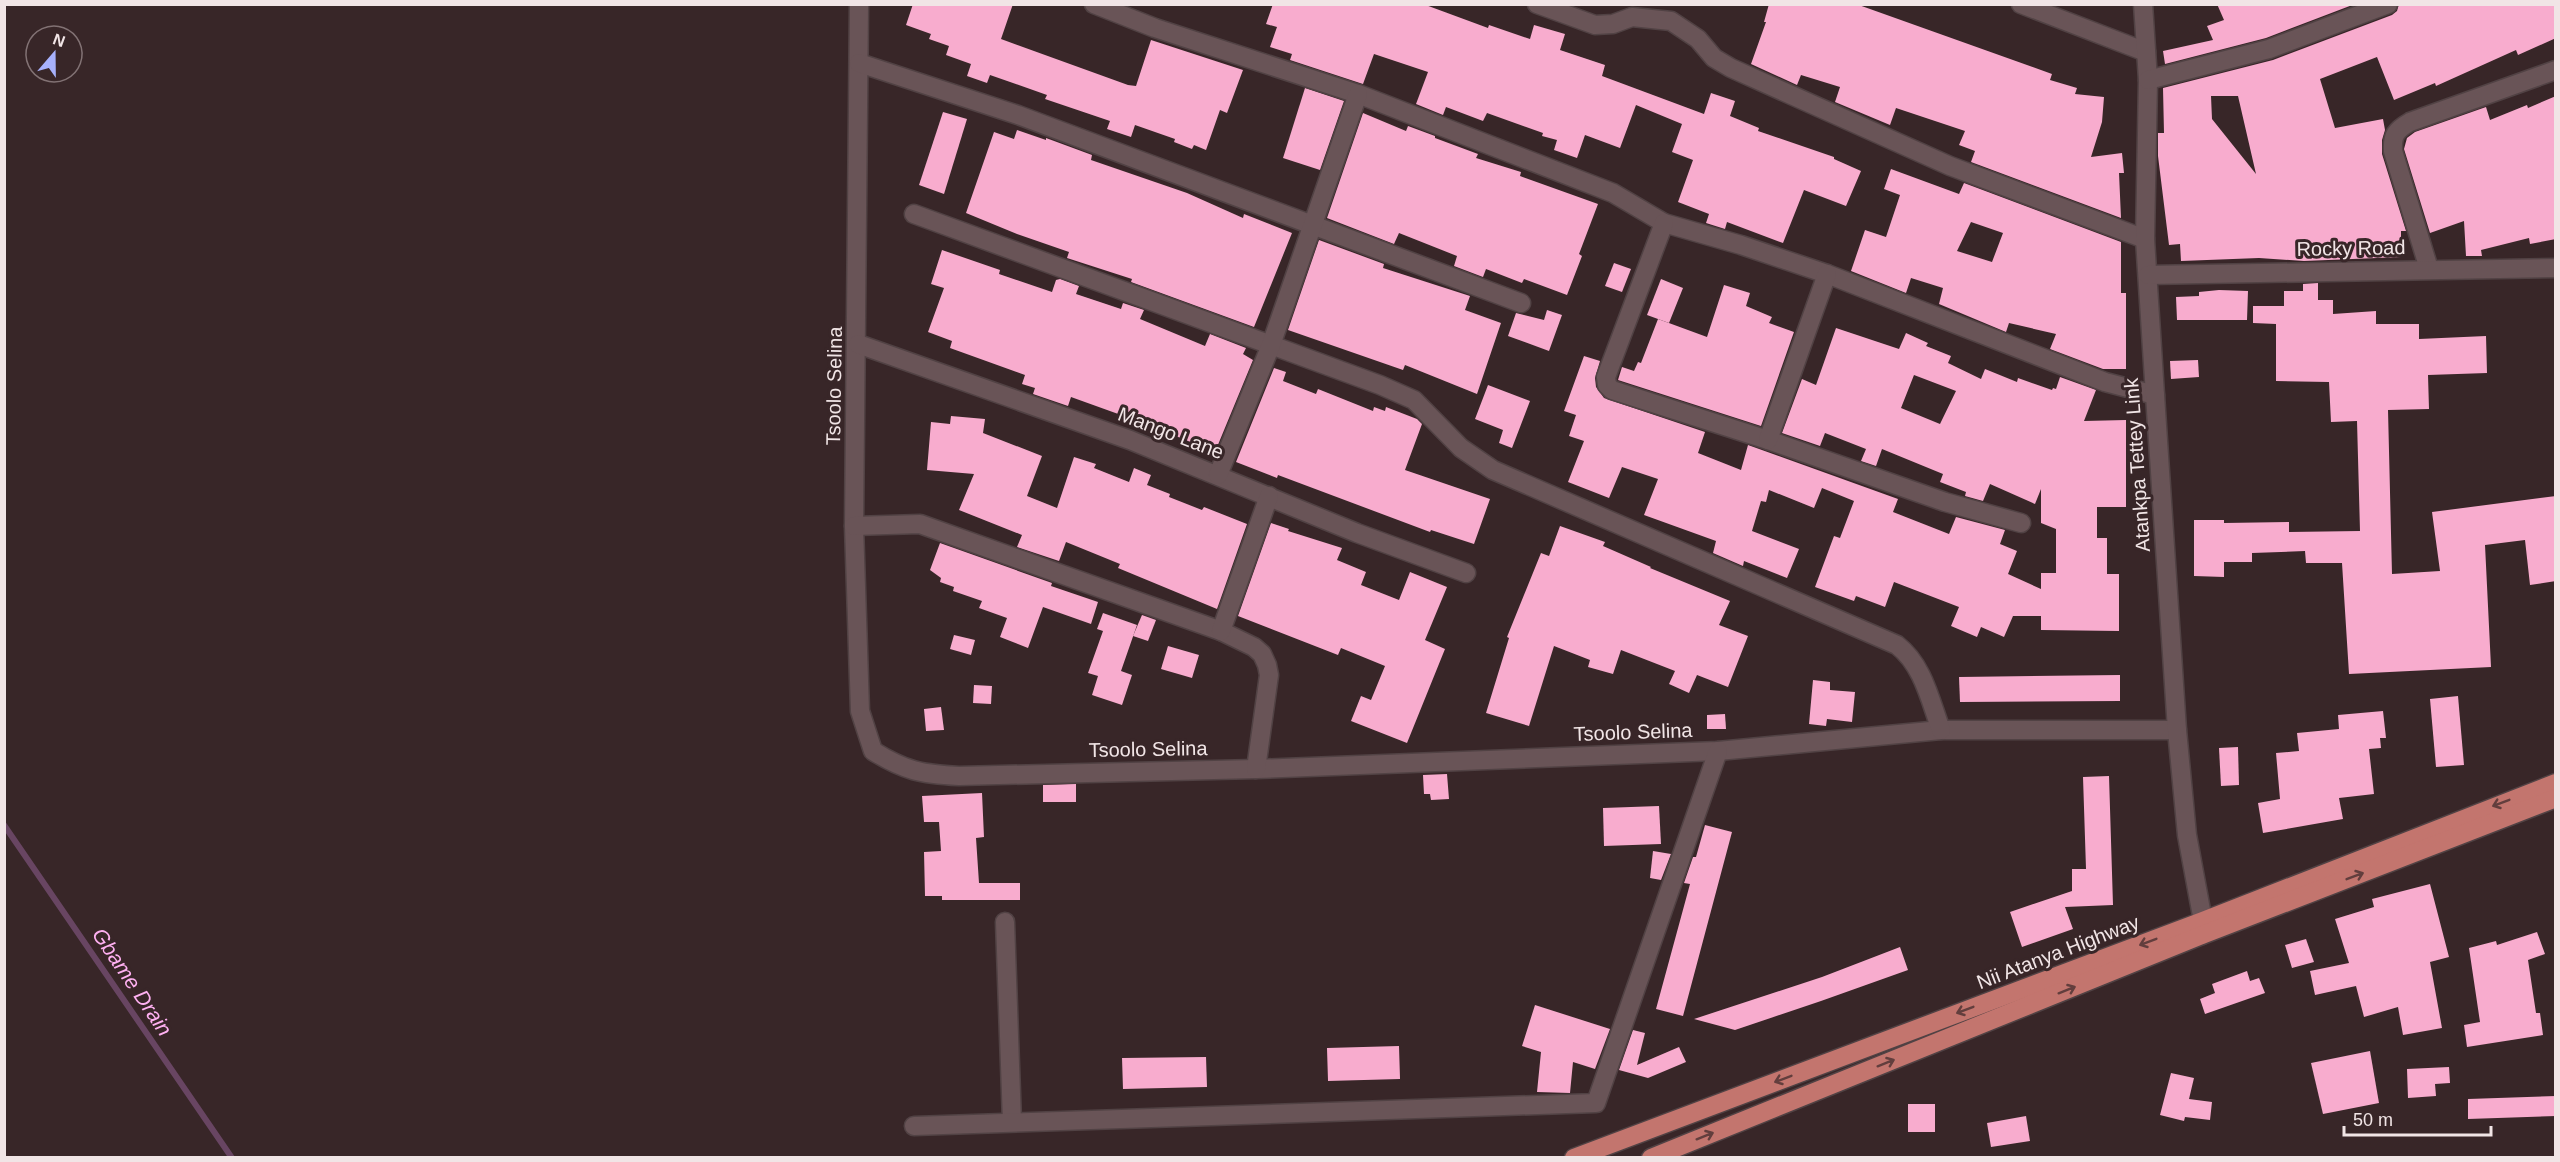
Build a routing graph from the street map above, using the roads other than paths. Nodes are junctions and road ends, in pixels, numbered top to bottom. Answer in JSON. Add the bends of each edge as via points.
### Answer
{"nodes":[{"id":1,"x":859,"y":4,"type":"edge"},
{"id":2,"x":1094,"y":4,"type":"edge"},
{"id":3,"x":1537,"y":4,"type":"edge"},
{"id":4,"x":2021,"y":4,"type":"edge"},
{"id":5,"x":2143,"y":4,"type":"edge"},
{"id":6,"x":2388,"y":4,"type":"edge"},
{"id":7,"x":1674,"y":13,"type":"edge"},
{"id":8,"x":2146,"y":52,"type":"junction"},
{"id":9,"x":859,"y":63,"type":"junction"},
{"id":10,"x":2556,"y":70,"type":"edge"},
{"id":11,"x":2148,"y":80,"type":"junction"},
{"id":12,"x":1358,"y":94,"type":"junction"},
{"id":13,"x":914,"y":214,"type":"dead end"},
{"id":14,"x":1664,"y":223,"type":"junction"},
{"id":15,"x":1313,"y":226,"type":"junction"},
{"id":16,"x":2145,"y":239,"type":"junction"},
{"id":17,"x":2556,"y":268,"type":"edge"},
{"id":18,"x":2429,"y":269,"type":"junction"},
{"id":19,"x":1827,"y":274,"type":"junction"},
{"id":20,"x":2148,"y":275,"type":"junction"},
{"id":21,"x":1521,"y":303,"type":"dead end"},
{"id":22,"x":858,"y":344,"type":"junction"},
{"id":23,"x":1271,"y":345,"type":"junction"},
{"id":24,"x":2155,"y":395,"type":"junction"},
{"id":25,"x":1768,"y":440,"type":"junction"},
{"id":26,"x":1218,"y":476,"type":"junction"},
{"id":27,"x":1269,"y":496,"type":"junction"},
{"id":28,"x":2021,"y":523,"type":"dead end"},
{"id":29,"x":854,"y":526,"type":"junction"},
{"id":30,"x":1466,"y":573,"type":"dead end"},
{"id":31,"x":1221,"y":631,"type":"junction"},
{"id":32,"x":1941,"y":730,"type":"junction"},
{"id":33,"x":2177,"y":730,"type":"junction"},
{"id":34,"x":1718,"y":751,"type":"junction"},
{"id":35,"x":1256,"y":769,"type":"junction"},
{"id":36,"x":2554,"y":797,"type":"edge"},
{"id":37,"x":1005,"y":922,"type":"dead end"},
{"id":38,"x":2203,"y":928,"type":"junction"},
{"id":39,"x":1012,"y":1122,"type":"junction"},
{"id":40,"x":914,"y":1126,"type":"dead end"},
{"id":41,"x":1574,"y":1158,"type":"edge"},
{"id":42,"x":1651,"y":1158,"type":"edge"}],
"edges":[{"from":1,"to":9,"type":"street","name":"Tsoolo Selina"},
{"from":2,"to":12,"type":"street","via":[[1155,28]]},
{"from":3,"to":7,"type":"street","via":[[1595,25]]},
{"from":4,"to":8,"type":"street"},
{"from":5,"to":8,"type":"street","name":"Atankpa Tettey Link"},
{"from":6,"to":11,"type":"street","via":[[2269,49]]},
{"from":7,"to":16,"type":"street","via":[[1714,57],[1731,68],[1950,166]]},
{"from":8,"to":11,"type":"street","name":"Atankpa Tettey Link"},
{"from":9,"to":15,"type":"street","via":[[1018,115]]},
{"from":9,"to":22,"type":"street","name":"Tsoolo Selina"},
{"from":10,"to":18,"type":"street","via":[[2397,129],[2392,139],[2393,151]]},
{"from":11,"to":16,"type":"street","name":"Atankpa Tettey Link"},
{"from":12,"to":14,"type":"street","via":[[1613,193]]},
{"from":12,"to":15,"type":"street"},
{"from":13,"to":23,"type":"street"},
{"from":14,"to":19,"type":"street","via":[[1742,244]]},
{"from":14,"to":25,"type":"street","via":[[1606,385]]},
{"from":15,"to":21,"type":"street"},
{"from":15,"to":23,"type":"street"},
{"from":16,"to":20,"type":"street","name":"Atankpa Tettey Link"},
{"from":17,"to":18,"type":"street","name":"Rocky Road"},
{"from":18,"to":20,"type":"street","name":"Rocky Road"},
{"from":19,"to":24,"type":"street","via":[[2105,382]]},
{"from":19,"to":25,"type":"street"},
{"from":20,"to":24,"type":"street","name":"Atankpa Tettey Link"},
{"from":22,"to":26,"type":"street","name":"Mango Lane","via":[[1130,440]]},
{"from":22,"to":29,"type":"street","name":"Tsoolo Selina"},
{"from":23,"to":26,"type":"street"},
{"from":23,"to":32,"type":"street","via":[[1414,400],[1461,448],[1493,470],[1897,645],[1910,655],[1922,676]]},
{"from":24,"to":33,"type":"street","name":"Atankpa Tettey Link"},
{"from":25,"to":28,"type":"street","via":[[1945,502]]},
{"from":26,"to":27,"type":"street","name":"Mango Lane"},
{"from":27,"to":30,"type":"street","name":"Mango Lane"},
{"from":27,"to":31,"type":"street"},
{"from":29,"to":31,"type":"street","via":[[920,524]]},
{"from":29,"to":35,"type":"street","name":"Tsoolo Selina","via":[[860,711],[873,751],[922,774]]},
{"from":31,"to":35,"type":"street","via":[[1254,647],[1267,665],[1269,675]]},
{"from":32,"to":33,"type":"street","name":"Tsoolo Selina"},
{"from":32,"to":34,"type":"street","name":"Tsoolo Selina"},
{"from":33,"to":38,"type":"street","name":"Atankpa Tettey Link","via":[[2187,835]]},
{"from":34,"to":35,"type":"street","name":"Tsoolo Selina"},
{"from":34,"to":39,"type":"street","via":[[1596,1103]]},
{"from":36,"to":38,"type":"main road","name":"Nii Atanya Highway"},
{"from":37,"to":39,"type":"street"},
{"from":38,"to":41,"type":"main road","name":"Nii Atanya Highway","one_way":true},
{"from":42,"to":38,"type":"main road","one_way":true},
{"from":39,"to":40,"type":"street"}]}
